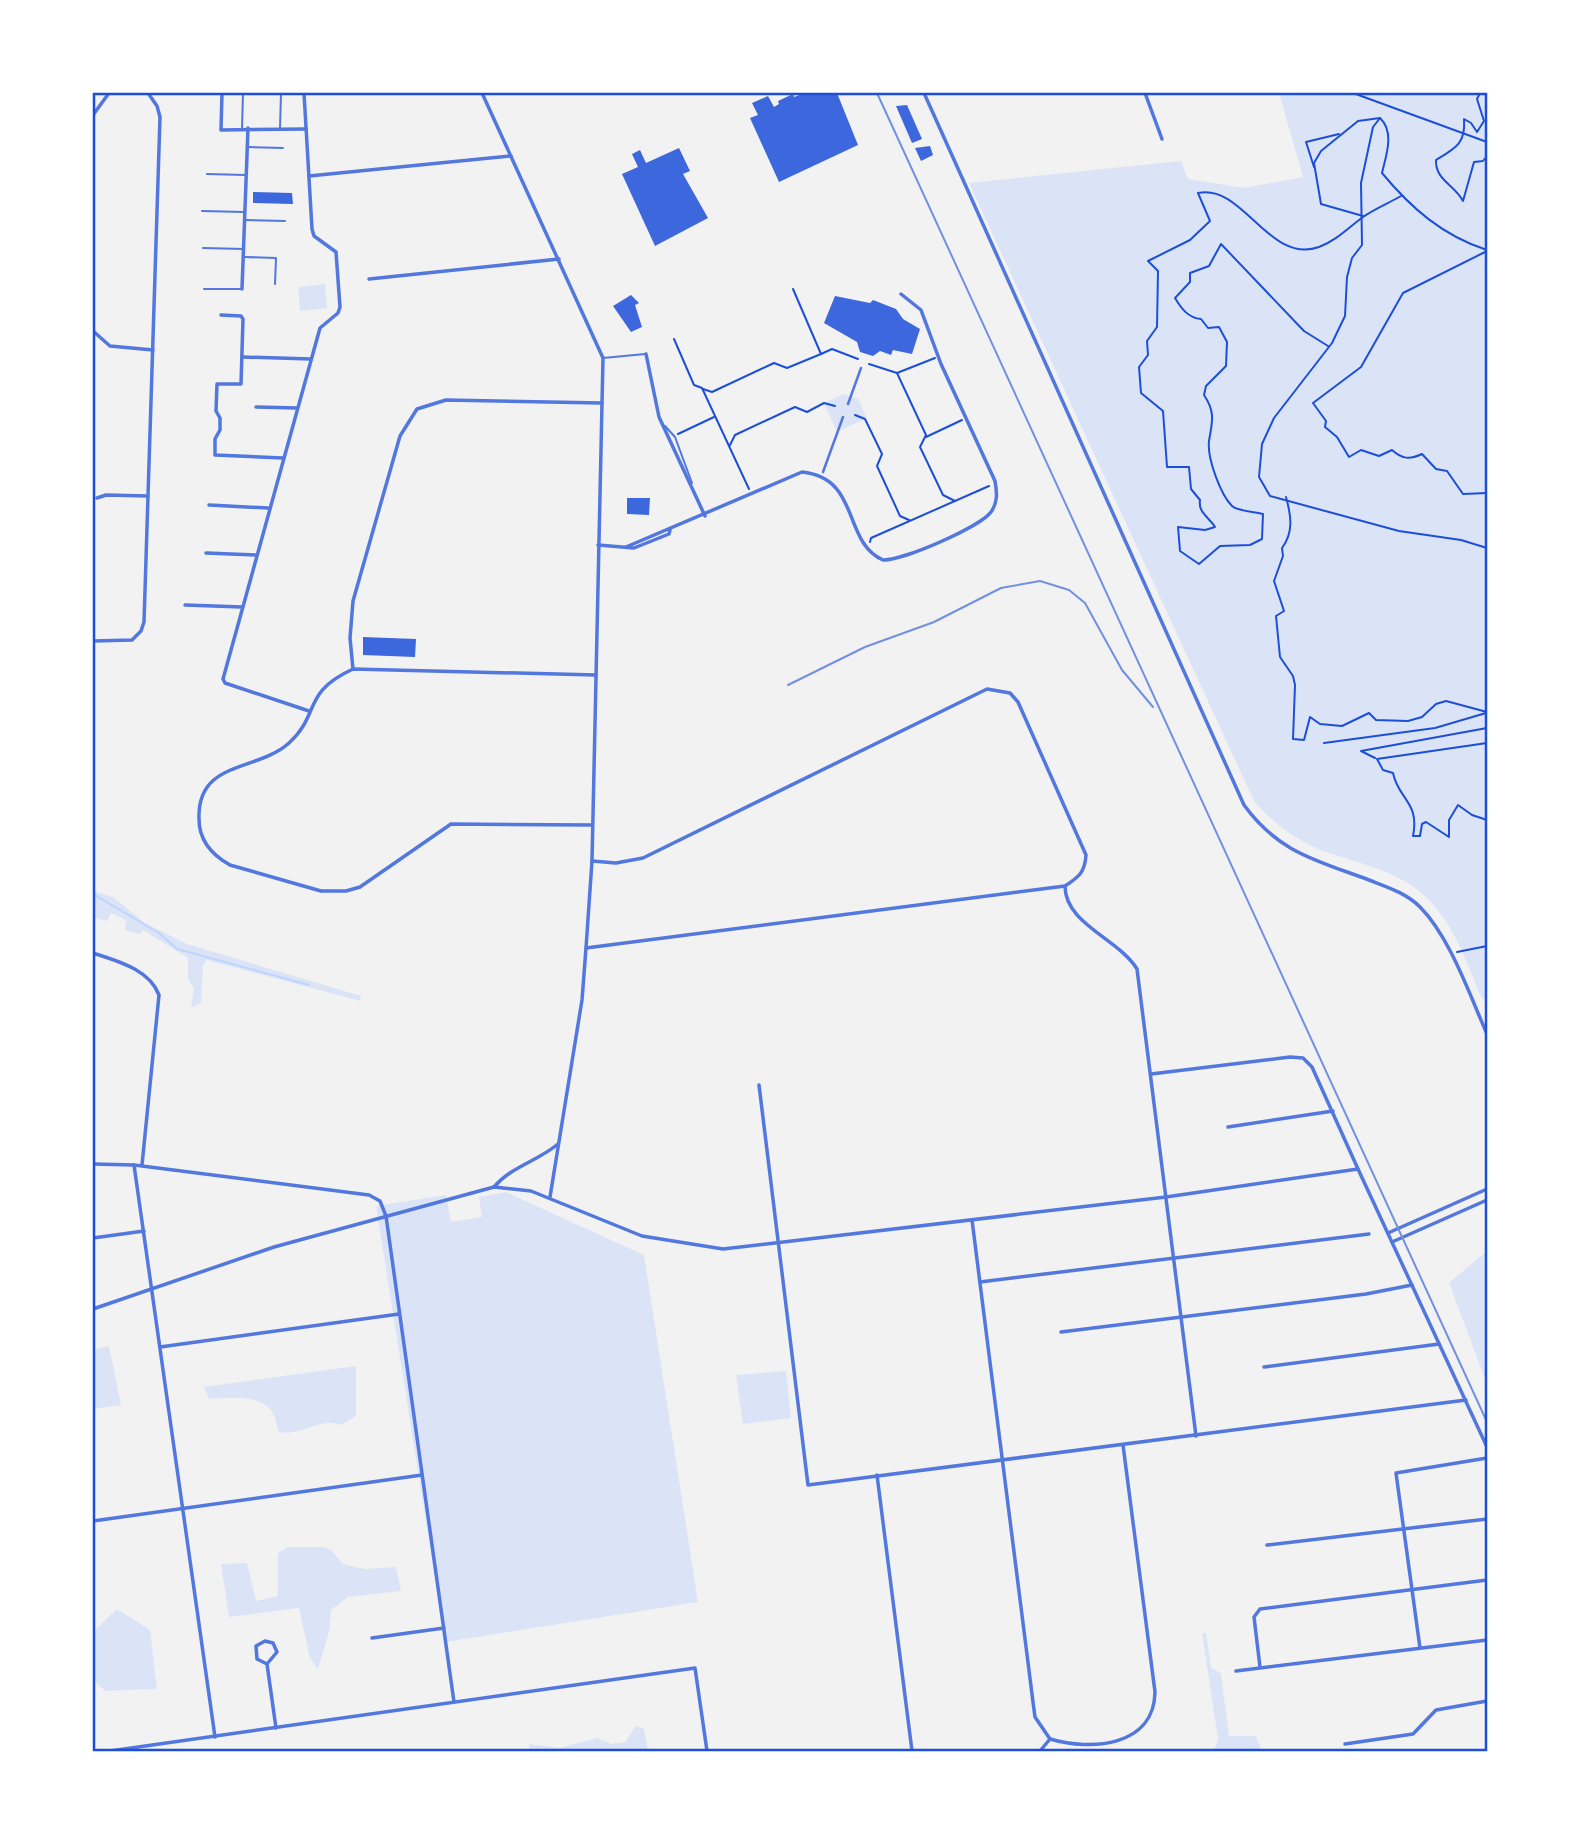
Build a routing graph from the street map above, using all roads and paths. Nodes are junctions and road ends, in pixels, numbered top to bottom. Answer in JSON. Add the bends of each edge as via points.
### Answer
{"nodes":[{"id":1,"x":110,"y":93,"type":"edge"},
{"id":2,"x":148,"y":93,"type":"edge"},
{"id":3,"x":222,"y":93,"type":"edge"},
{"id":4,"x":243,"y":93,"type":"edge"},
{"id":5,"x":281,"y":93,"type":"edge"},
{"id":6,"x":303,"y":93,"type":"edge"},
{"id":7,"x":482,"y":93,"type":"edge"},
{"id":8,"x":924,"y":93,"type":"edge"},
{"id":9,"x":1145,"y":93,"type":"edge"},
{"id":10,"x":1353,"y":93,"type":"edge"},
{"id":11,"x":1480,"y":93,"type":"edge"},
{"id":12,"x":93,"y":115,"type":"edge"},
{"id":13,"x":1380,"y":118,"type":"junction"},
{"id":14,"x":248,"y":128,"type":"junction"},
{"id":15,"x":242,"y":130,"type":"junction"},
{"id":16,"x":280,"y":130,"type":"junction"},
{"id":17,"x":306,"y":130,"type":"junction"},
{"id":18,"x":1465,"y":133,"type":"junction"},
{"id":19,"x":1340,"y":134,"type":"junction"},
{"id":20,"x":1162,"y":139,"type":"dead end"},
{"id":21,"x":1487,"y":142,"type":"edge"},
{"id":22,"x":247,"y":147,"type":"junction"},
{"id":23,"x":283,"y":148,"type":"dead end"},
{"id":24,"x":511,"y":156,"type":"junction"},
{"id":25,"x":1487,"y":156,"type":"edge"},
{"id":26,"x":1315,"y":170,"type":"junction"},
{"id":27,"x":207,"y":174,"type":"dead end"},
{"id":28,"x":246,"y":175,"type":"junction"},
{"id":29,"x":309,"y":176,"type":"junction"},
{"id":30,"x":1401,"y":196,"type":"junction"},
{"id":31,"x":202,"y":211,"type":"dead end"},
{"id":32,"x":245,"y":212,"type":"junction"},
{"id":33,"x":1364,"y":216,"type":"junction"},
{"id":34,"x":244,"y":220,"type":"junction"},
{"id":35,"x":285,"y":221,"type":"dead end"},
{"id":36,"x":203,"y":248,"type":"dead end"},
{"id":37,"x":244,"y":249,"type":"junction"},
{"id":38,"x":1487,"y":250,"type":"edge"},
{"id":39,"x":243,"y":257,"type":"junction"},
{"id":40,"x":559,"y":259,"type":"junction"},
{"id":41,"x":369,"y":279,"type":"dead end"},
{"id":42,"x":275,"y":284,"type":"dead end"},
{"id":43,"x":204,"y":289,"type":"dead end"},
{"id":44,"x":242,"y":289,"type":"joint"},
{"id":45,"x":793,"y":289,"type":"dead end"},
{"id":46,"x":901,"y":294,"type":"dead end"},
{"id":47,"x":220,"y":315,"type":"dead end"},
{"id":48,"x":93,"y":331,"type":"edge"},
{"id":49,"x":674,"y":339,"type":"dead end"},
{"id":50,"x":1328,"y":346,"type":"junction"},
{"id":51,"x":153,"y":350,"type":"junction"},
{"id":52,"x":646,"y":354,"type":"joint"},
{"id":53,"x":821,"y":354,"type":"junction"},
{"id":54,"x":939,"y":356,"type":"junction"},
{"id":55,"x":242,"y":357,"type":"junction"},
{"id":56,"x":603,"y":358,"type":"junction"},
{"id":57,"x":311,"y":359,"type":"junction"},
{"id":58,"x":858,"y":359,"type":"dead end"},
{"id":59,"x":869,"y":364,"type":"dead end"},
{"id":60,"x":861,"y":368,"type":"dead end"},
{"id":61,"x":897,"y":373,"type":"junction"},
{"id":62,"x":702,"y":388,"type":"junction"},
{"id":63,"x":602,"y":403,"type":"junction"},
{"id":64,"x":848,"y":404,"type":"dead end"},
{"id":65,"x":835,"y":406,"type":"dead end"},
{"id":66,"x":256,"y":407,"type":"dead end"},
{"id":67,"x":297,"y":408,"type":"junction"},
{"id":68,"x":855,"y":415,"type":"dead end"},
{"id":69,"x":715,"y":416,"type":"junction"},
{"id":70,"x":843,"y":417,"type":"dead end"},
{"id":71,"x":966,"y":418,"type":"junction"},
{"id":72,"x":661,"y":421,"type":"junction"},
{"id":73,"x":675,"y":437,"type":"junction"},
{"id":74,"x":925,"y":437,"type":"junction"},
{"id":75,"x":729,"y":447,"type":"junction"},
{"id":76,"x":283,"y":458,"type":"junction"},
{"id":77,"x":823,"y":472,"type":"dead end"},
{"id":78,"x":989,"y":485,"type":"dead end"},
{"id":79,"x":692,"y":488,"type":"junction"},
{"id":80,"x":1487,"y":493,"type":"edge"},
{"id":81,"x":751,"y":494,"type":"junction"},
{"id":82,"x":148,"y":496,"type":"junction"},
{"id":83,"x":1286,"y":497,"type":"junction"},
{"id":84,"x":97,"y":498,"type":"dead end"},
{"id":85,"x":955,"y":500,"type":"junction"},
{"id":86,"x":209,"y":505,"type":"dead end"},
{"id":87,"x":268,"y":508,"type":"junction"},
{"id":88,"x":705,"y":516,"type":"junction"},
{"id":89,"x":912,"y":521,"type":"junction"},
{"id":90,"x":870,"y":542,"type":"dead end"},
{"id":91,"x":598,"y":545,"type":"junction"},
{"id":92,"x":1487,"y":548,"type":"edge"},
{"id":93,"x":206,"y":553,"type":"dead end"},
{"id":94,"x":256,"y":555,"type":"junction"},
{"id":95,"x":185,"y":605,"type":"dead end"},
{"id":96,"x":242,"y":607,"type":"junction"},
{"id":97,"x":93,"y":641,"type":"edge"},
{"id":98,"x":353,"y":669,"type":"junction"},
{"id":99,"x":596,"y":675,"type":"junction"},
{"id":100,"x":309,"y":711,"type":"junction"},
{"id":101,"x":1487,"y":712,"type":"edge"},
{"id":102,"x":1487,"y":728,"type":"edge"},
{"id":103,"x":1324,"y":743,"type":"dead end"},
{"id":104,"x":1487,"y":743,"type":"edge"},
{"id":105,"x":1377,"y":759,"type":"junction"},
{"id":106,"x":1487,"y":820,"type":"edge"},
{"id":107,"x":592,"y":825,"type":"junction"},
{"id":108,"x":592,"y":861,"type":"junction"},
{"id":109,"x":1065,"y":886,"type":"junction"},
{"id":110,"x":1487,"y":946,"type":"edge"},
{"id":111,"x":586,"y":948,"type":"junction"},
{"id":112,"x":93,"y":953,"type":"edge"},
{"id":113,"x":1449,"y":953,"type":"junction"},
{"id":114,"x":1487,"y":1034,"type":"edge"},
{"id":115,"x":1151,"y":1074,"type":"junction"},
{"id":116,"x":759,"y":1085,"type":"dead end"},
{"id":117,"x":1333,"y":1111,"type":"junction"},
{"id":118,"x":1228,"y":1127,"type":"dead end"},
{"id":119,"x":559,"y":1143,"type":"junction"},
{"id":120,"x":93,"y":1164,"type":"edge"},
{"id":121,"x":134,"y":1165,"type":"junction"},
{"id":122,"x":142,"y":1166,"type":"junction"},
{"id":123,"x":1358,"y":1170,"type":"junction"},
{"id":124,"x":494,"y":1187,"type":"junction"},
{"id":125,"x":1487,"y":1189,"type":"edge"},
{"id":126,"x":550,"y":1197,"type":"junction"},
{"id":127,"x":1166,"y":1197,"type":"junction"},
{"id":128,"x":1487,"y":1200,"type":"edge"},
{"id":129,"x":386,"y":1216,"type":"junction"},
{"id":130,"x":972,"y":1220,"type":"junction"},
{"id":131,"x":144,"y":1231,"type":"junction"},
{"id":132,"x":1388,"y":1233,"type":"junction"},
{"id":133,"x":1369,"y":1234,"type":"dead end"},
{"id":134,"x":93,"y":1238,"type":"edge"},
{"id":135,"x":1392,"y":1242,"type":"junction"},
{"id":136,"x":779,"y":1245,"type":"junction"},
{"id":137,"x":1174,"y":1258,"type":"junction"},
{"id":138,"x":980,"y":1282,"type":"junction"},
{"id":139,"x":1412,"y":1285,"type":"junction"},
{"id":140,"x":152,"y":1289,"type":"junction"},
{"id":141,"x":93,"y":1309,"type":"edge"},
{"id":142,"x":399,"y":1314,"type":"junction"},
{"id":143,"x":1181,"y":1318,"type":"junction"},
{"id":144,"x":1061,"y":1332,"type":"dead end"},
{"id":145,"x":1439,"y":1343,"type":"junction"},
{"id":146,"x":160,"y":1347,"type":"junction"},
{"id":147,"x":1264,"y":1367,"type":"dead end"},
{"id":148,"x":1466,"y":1401,"type":"junction"},
{"id":149,"x":1196,"y":1436,"type":"junction"},
{"id":150,"x":1123,"y":1445,"type":"junction"},
{"id":151,"x":1487,"y":1447,"type":"edge"},
{"id":152,"x":1487,"y":1458,"type":"edge"},
{"id":153,"x":1001,"y":1460,"type":"junction"},
{"id":154,"x":422,"y":1475,"type":"junction"},
{"id":155,"x":877,"y":1475,"type":"junction"},
{"id":156,"x":183,"y":1509,"type":"junction"},
{"id":157,"x":1487,"y":1519,"type":"edge"},
{"id":158,"x":93,"y":1521,"type":"edge"},
{"id":159,"x":1403,"y":1528,"type":"junction"},
{"id":160,"x":1267,"y":1545,"type":"dead end"},
{"id":161,"x":1487,"y":1580,"type":"edge"},
{"id":162,"x":1412,"y":1588,"type":"junction"},
{"id":163,"x":444,"y":1628,"type":"junction"},
{"id":164,"x":372,"y":1637,"type":"dead end"},
{"id":165,"x":1487,"y":1640,"type":"edge"},
{"id":166,"x":1420,"y":1648,"type":"junction"},
{"id":167,"x":267,"y":1664,"type":"junction"},
{"id":168,"x":1260,"y":1667,"type":"junction"},
{"id":169,"x":1236,"y":1671,"type":"dead end"},
{"id":170,"x":1487,"y":1701,"type":"edge"},
{"id":171,"x":454,"y":1703,"type":"junction"},
{"id":172,"x":276,"y":1728,"type":"junction"},
{"id":173,"x":215,"y":1737,"type":"junction"},
{"id":174,"x":1050,"y":1739,"type":"junction"},
{"id":175,"x":1345,"y":1744,"type":"dead end"},
{"id":176,"x":110,"y":1751,"type":"edge"},
{"id":177,"x":707,"y":1751,"type":"edge"},
{"id":178,"x":912,"y":1751,"type":"edge"},
{"id":179,"x":1040,"y":1751,"type":"edge"}],
"edges":[{"from":1,"to":12,"type":"street"},
{"from":2,"to":51,"type":"street","via":[[160,117]]},
{"from":3,"to":15,"type":"street","via":[[221,130]]},
{"from":4,"to":15,"type":"lane"},
{"from":5,"to":16,"type":"lane"},
{"from":6,"to":17,"type":"street"},
{"from":7,"to":24,"type":"street"},
{"from":8,"to":113,"type":"street","via":[[1244,805],[1259,826],[1282,845],[1408,898],[1433,921]]},
{"from":9,"to":20,"type":"street"},
{"from":10,"to":18,"type":"path"},
{"from":11,"to":18,"type":"path","via":[[1477,99],[1484,121],[1477,132],[1464,119]]},
{"from":13,"to":19,"type":"path","via":[[1358,121]]},
{"from":13,"to":30,"type":"path","via":[[1389,137],[1382,173]]},
{"from":13,"to":33,"type":"path","via":[[1373,127],[1362,183]]},
{"from":14,"to":15,"type":"street"},
{"from":14,"to":16,"type":"street"},
{"from":14,"to":22,"type":"street"},
{"from":16,"to":17,"type":"street"},
{"from":17,"to":29,"type":"street"},
{"from":18,"to":21,"type":"path"},
{"from":18,"to":25,"type":"path","via":[[1461,145],[1436,160],[1441,178],[1463,201],[1474,162]]},
{"from":19,"to":26,"type":"path","via":[[1321,151]]},
{"from":19,"to":26,"type":"path","via":[[1306,142]]},
{"from":22,"to":23,"type":"lane"},
{"from":22,"to":28,"type":"street"},
{"from":24,"to":29,"type":"street"},
{"from":24,"to":40,"type":"street"},
{"from":26,"to":33,"type":"path","via":[[1321,204]]},
{"from":27,"to":28,"type":"lane"},
{"from":28,"to":32,"type":"street"},
{"from":29,"to":57,"type":"street","via":[[313,232],[336,252],[341,304],[338,313],[320,328]]},
{"from":30,"to":33,"type":"path"},
{"from":30,"to":38,"type":"path","via":[[1431,222]]},
{"from":31,"to":32,"type":"lane"},
{"from":32,"to":34,"type":"street"},
{"from":33,"to":50,"type":"path","via":[[1362,245],[1352,258],[1347,277],[1345,316]]},
{"from":33,"to":50,"type":"path","via":[[1344,234],[1317,248],[1299,249],[1279,243],[1241,209],[1209,190],[1198,192],[1210,221],[1202,232],[1148,261],[1158,271],[1159,302],[1157,327],[1139,367],[1142,393],[1163,411],[1167,467],[1189,467],[1191,489],[1215,527],[1178,527],[1180,551],[1190,560],[1199,564],[1220,546],[1262,540],[1265,524],[1263,514],[1235,508],[1223,494],[1209,442],[1212,408],[1204,396],[1206,386],[1226,366],[1227,342],[1219,327],[1208,328],[1182,309],[1175,298],[1178,291],[1190,282],[1190,273],[1209,266],[1221,244],[1304,331]]},
{"from":34,"to":35,"type":"lane"},
{"from":34,"to":37,"type":"street"},
{"from":36,"to":37,"type":"lane"},
{"from":37,"to":39,"type":"street"},
{"from":38,"to":80,"type":"path","via":[[1404,293],[1361,367],[1314,404],[1349,457],[1361,450],[1379,456],[1392,450],[1412,459],[1422,454],[1436,469],[1447,471],[1463,494]]},
{"from":39,"to":42,"type":"lane","via":[[276,258]]},
{"from":39,"to":44,"type":"street"},
{"from":40,"to":41,"type":"street"},
{"from":40,"to":56,"type":"street"},
{"from":43,"to":44,"type":"lane"},
{"from":45,"to":53,"type":"path"},
{"from":46,"to":54,"type":"street","via":[[921,310]]},
{"from":47,"to":55,"type":"street","via":[[243,319]]},
{"from":48,"to":51,"type":"street","via":[[110,346]]},
{"from":49,"to":62,"type":"path","via":[[694,385]]},
{"from":50,"to":83,"type":"path","via":[[1291,392],[1262,444],[1259,477],[1270,496]]},
{"from":51,"to":82,"type":"street"},
{"from":52,"to":56,"type":"lane"},
{"from":52,"to":72,"type":"street"},
{"from":53,"to":58,"type":"path","via":[[832,349]]},
{"from":53,"to":62,"type":"path","via":[[787,368],[774,363],[712,392]]},
{"from":54,"to":61,"type":"path"},
{"from":54,"to":71,"type":"street"},
{"from":55,"to":57,"type":"street"},
{"from":55,"to":76,"type":"street","via":[[241,384],[218,384],[215,455]]},
{"from":56,"to":63,"type":"street"},
{"from":57,"to":67,"type":"street"},
{"from":59,"to":61,"type":"path"},
{"from":60,"to":64,"type":"street"},
{"from":61,"to":74,"type":"path"},
{"from":62,"to":69,"type":"path"},
{"from":63,"to":91,"type":"street"},
{"from":63,"to":98,"type":"street","via":[[446,400],[418,409],[400,436],[353,601]]},
{"from":65,"to":75,"type":"path","via":[[824,403],[807,412],[795,407],[734,435]]},
{"from":66,"to":67,"type":"street"},
{"from":67,"to":76,"type":"street"},
{"from":68,"to":89,"type":"path","via":[[865,419],[882,454],[877,466],[900,516]]},
{"from":69,"to":73,"type":"path"},
{"from":69,"to":75,"type":"path"},
{"from":70,"to":77,"type":"street"},
{"from":71,"to":74,"type":"path"},
{"from":71,"to":81,"type":"street","via":[[995,481],[992,512],[984,520],[894,561],[869,551],[840,491],[822,477],[796,474]]},
{"from":72,"to":73,"type":"lane"},
{"from":72,"to":79,"type":"street"},
{"from":73,"to":79,"type":"lane"},
{"from":74,"to":85,"type":"path","via":[[920,447],[937,483],[943,495]]},
{"from":75,"to":81,"type":"path"},
{"from":76,"to":87,"type":"street"},
{"from":78,"to":85,"type":"path"},
{"from":79,"to":88,"type":"street"},
{"from":81,"to":88,"type":"street"},
{"from":82,"to":84,"type":"street"},
{"from":82,"to":97,"type":"street","via":[[141,631],[125,642]]},
{"from":83,"to":92,"type":"path","via":[[1399,531]]},
{"from":83,"to":101,"type":"path","via":[[1292,517],[1274,580],[1284,603],[1284,611],[1276,616],[1280,657],[1295,685],[1293,739],[1304,740],[1310,717],[1320,724],[1342,726],[1369,713],[1376,720],[1408,721],[1446,701]]},
{"from":85,"to":89,"type":"path"},
{"from":86,"to":87,"type":"street"},
{"from":87,"to":94,"type":"street"},
{"from":88,"to":91,"type":"street","via":[[640,547]]},
{"from":89,"to":90,"type":"path"},
{"from":91,"to":99,"type":"street"},
{"from":93,"to":94,"type":"street"},
{"from":94,"to":96,"type":"street"},
{"from":95,"to":96,"type":"street"},
{"from":96,"to":100,"type":"street","via":[[225,683]]},
{"from":98,"to":99,"type":"street"},
{"from":98,"to":100,"type":"street","via":[[324,685]]},
{"from":99,"to":107,"type":"street"},
{"from":100,"to":107,"type":"street","via":[[288,744],[267,758],[214,779],[202,798],[199,823],[206,846],[216,857],[321,891],[346,891],[360,887],[451,824]]},
{"from":101,"to":103,"type":"path","via":[[1435,728]]},
{"from":102,"to":105,"type":"path","via":[[1361,751]]},
{"from":104,"to":105,"type":"path"},
{"from":105,"to":106,"type":"path","via":[[1383,770],[1393,773],[1395,786],[1410,802],[1416,824],[1413,836],[1420,836],[1426,822],[1449,837],[1449,820],[1458,805]]},
{"from":107,"to":108,"type":"street"},
{"from":108,"to":109,"type":"street","via":[[643,858],[986,689],[1010,693],[1018,702],[1082,844],[1085,868]]},
{"from":108,"to":111,"type":"street"},
{"from":109,"to":111,"type":"street"},
{"from":109,"to":115,"type":"street","via":[[1072,911],[1130,958],[1137,969]]},
{"from":110,"to":113,"type":"path"},
{"from":111,"to":119,"type":"street"},
{"from":112,"to":122,"type":"street","via":[[144,975],[159,995]]},
{"from":113,"to":114,"type":"street"},
{"from":115,"to":117,"type":"street","via":[[1290,1057],[1307,1061]]},
{"from":115,"to":127,"type":"street"},
{"from":116,"to":136,"type":"street"},
{"from":117,"to":118,"type":"street"},
{"from":117,"to":123,"type":"street"},
{"from":119,"to":124,"type":"street","via":[[541,1158],[508,1172]]},
{"from":119,"to":126,"type":"street"},
{"from":120,"to":121,"type":"street"},
{"from":121,"to":122,"type":"street"},
{"from":121,"to":131,"type":"street"},
{"from":122,"to":129,"type":"street","via":[[369,1195],[380,1201]]},
{"from":123,"to":127,"type":"street"},
{"from":123,"to":132,"type":"street"},
{"from":124,"to":126,"type":"street","via":[[520,1188]]},
{"from":124,"to":129,"type":"street"},
{"from":125,"to":132,"type":"street"},
{"from":126,"to":136,"type":"street","via":[[642,1236],[723,1249]]},
{"from":127,"to":130,"type":"street"},
{"from":127,"to":137,"type":"street"},
{"from":128,"to":135,"type":"street"},
{"from":129,"to":140,"type":"street","via":[[274,1247]]},
{"from":129,"to":142,"type":"street"},
{"from":130,"to":136,"type":"street"},
{"from":130,"to":138,"type":"street"},
{"from":131,"to":134,"type":"street"},
{"from":131,"to":140,"type":"street"},
{"from":132,"to":135,"type":"street"},
{"from":133,"to":137,"type":"street"},
{"from":135,"to":139,"type":"street"},
{"from":136,"to":155,"type":"street","via":[[808,1485]]},
{"from":137,"to":138,"type":"street"},
{"from":137,"to":143,"type":"street"},
{"from":138,"to":153,"type":"street"},
{"from":139,"to":143,"type":"street"},
{"from":139,"to":145,"type":"street"},
{"from":140,"to":141,"type":"street"},
{"from":140,"to":146,"type":"street"},
{"from":142,"to":146,"type":"street"},
{"from":142,"to":154,"type":"street"},
{"from":143,"to":144,"type":"street"},
{"from":143,"to":149,"type":"street"},
{"from":145,"to":147,"type":"street"},
{"from":145,"to":148,"type":"street"},
{"from":146,"to":156,"type":"street"},
{"from":148,"to":149,"type":"street"},
{"from":148,"to":151,"type":"street"},
{"from":149,"to":150,"type":"street"},
{"from":150,"to":153,"type":"street"},
{"from":150,"to":174,"type":"street","via":[[1155,1692],[1152,1714],[1141,1730],[1123,1739],[1080,1745]]},
{"from":152,"to":159,"type":"street","via":[[1396,1473]]},
{"from":153,"to":155,"type":"street"},
{"from":153,"to":174,"type":"street","via":[[1035,1717]]},
{"from":154,"to":156,"type":"street"},
{"from":154,"to":163,"type":"street"},
{"from":155,"to":178,"type":"street"},
{"from":156,"to":158,"type":"street"},
{"from":156,"to":173,"type":"street"},
{"from":157,"to":159,"type":"street"},
{"from":159,"to":160,"type":"street"},
{"from":159,"to":162,"type":"street"},
{"from":161,"to":162,"type":"street"},
{"from":162,"to":166,"type":"street"},
{"from":162,"to":168,"type":"street","via":[[1256,1612]]},
{"from":163,"to":164,"type":"street"},
{"from":163,"to":171,"type":"street"},
{"from":165,"to":166,"type":"street"},
{"from":166,"to":168,"type":"street"},
{"from":167,"to":167,"type":"street","via":[[277,1652],[273,1643],[265,1641],[256,1646],[255,1654]]},
{"from":167,"to":172,"type":"street"},
{"from":168,"to":169,"type":"street"},
{"from":170,"to":175,"type":"street","via":[[1436,1710],[1413,1734]]},
{"from":171,"to":172,"type":"street"},
{"from":171,"to":177,"type":"street","via":[[695,1668]]},
{"from":172,"to":173,"type":"street"},
{"from":173,"to":176,"type":"street"},
{"from":174,"to":179,"type":"street"}]}
